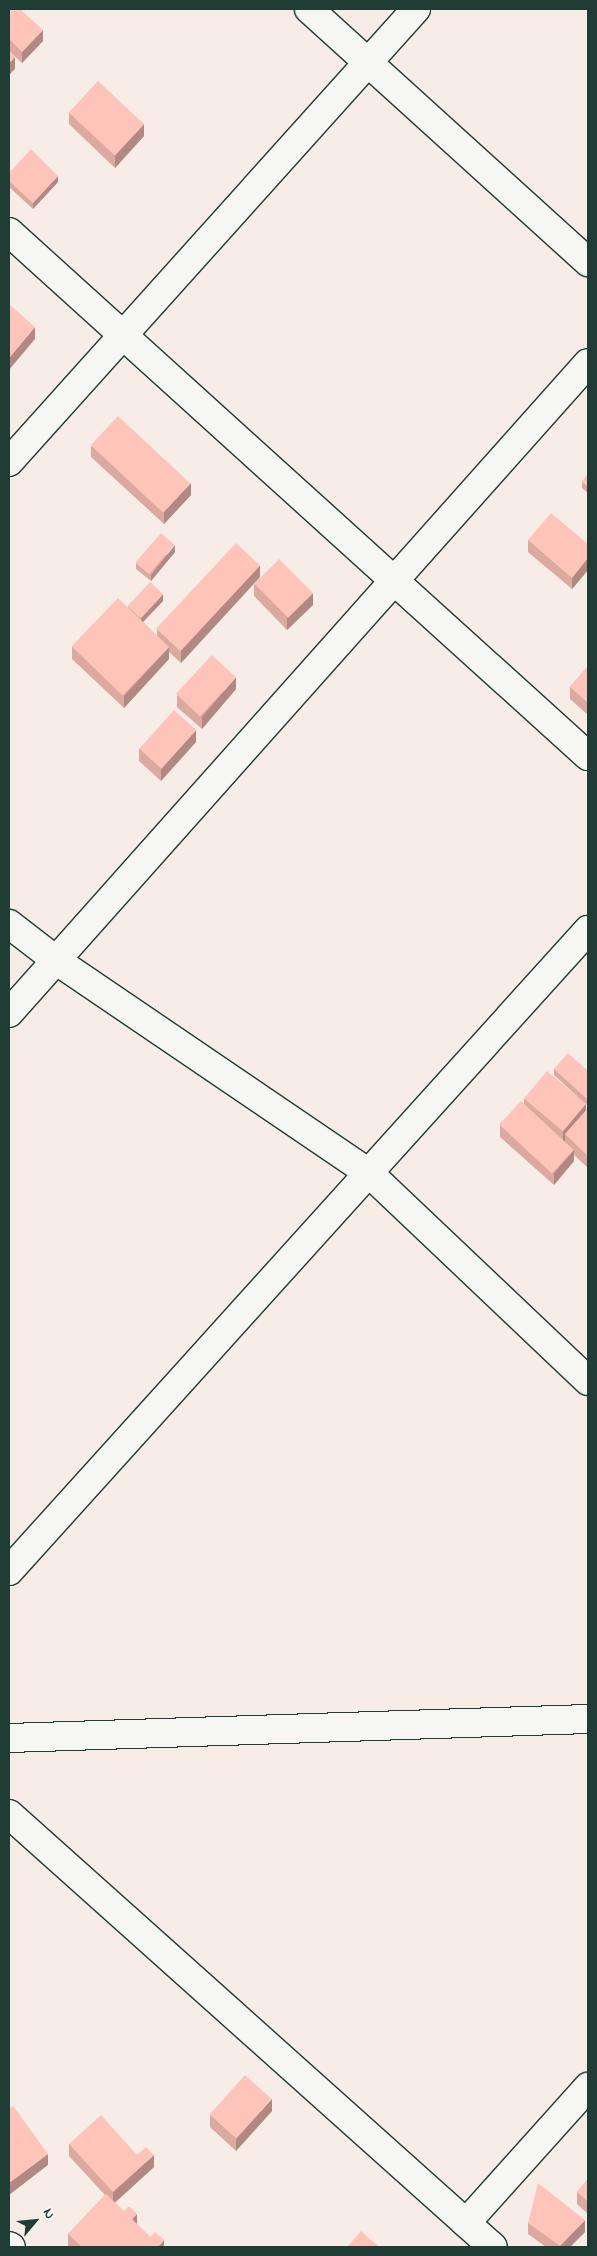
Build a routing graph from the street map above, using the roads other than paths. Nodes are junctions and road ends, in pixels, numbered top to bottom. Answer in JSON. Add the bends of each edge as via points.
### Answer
{"nodes":[{"id":1,"x":309,"y":9,"type":"edge"},
{"id":2,"x":416,"y":9,"type":"edge"},
{"id":3,"x":368,"y":62,"type":"junction"},
{"id":4,"x":9,"y":232,"type":"edge"},
{"id":5,"x":588,"y":262,"type":"edge"},
{"id":6,"x":123,"y":335,"type":"junction"},
{"id":7,"x":588,"y":363,"type":"edge"},
{"id":8,"x":9,"y":462,"type":"edge"},
{"id":9,"x":393,"y":579,"type":"junction"},
{"id":10,"x":588,"y":756,"type":"edge"},
{"id":11,"x":9,"y":924,"type":"edge"},
{"id":12,"x":588,"y":930,"type":"edge"},
{"id":13,"x":57,"y":961,"type":"junction"},
{"id":14,"x":9,"y":1013,"type":"edge"},
{"id":15,"x":369,"y":1173,"type":"junction"},
{"id":16,"x":588,"y":1381,"type":"edge"},
{"id":17,"x":9,"y":1571,"type":"edge"},
{"id":18,"x":588,"y":1719,"type":"edge"},
{"id":19,"x":9,"y":1738,"type":"edge"},
{"id":20,"x":9,"y":1814,"type":"edge"},
{"id":21,"x":588,"y":2087,"type":"edge"},
{"id":22,"x":466,"y":2223,"type":"junction"},
{"id":23,"x":493,"y":2247,"type":"edge"}],
"edges":[{"from":1,"to":3,"type":"street"},
{"from":2,"to":3,"type":"street"},
{"from":3,"to":5,"type":"street"},
{"from":3,"to":6,"type":"street"},
{"from":4,"to":6,"type":"street"},
{"from":6,"to":8,"type":"street"},
{"from":6,"to":9,"type":"street"},
{"from":7,"to":9,"type":"street"},
{"from":9,"to":10,"type":"street"},
{"from":9,"to":13,"type":"street"},
{"from":11,"to":13,"type":"street"},
{"from":12,"to":15,"type":"street"},
{"from":13,"to":14,"type":"street"},
{"from":13,"to":15,"type":"street"},
{"from":15,"to":16,"type":"street"},
{"from":15,"to":17,"type":"street"},
{"from":18,"to":19,"type":"street"},
{"from":20,"to":22,"type":"street"},
{"from":21,"to":22,"type":"street"},
{"from":22,"to":23,"type":"street"}]}
